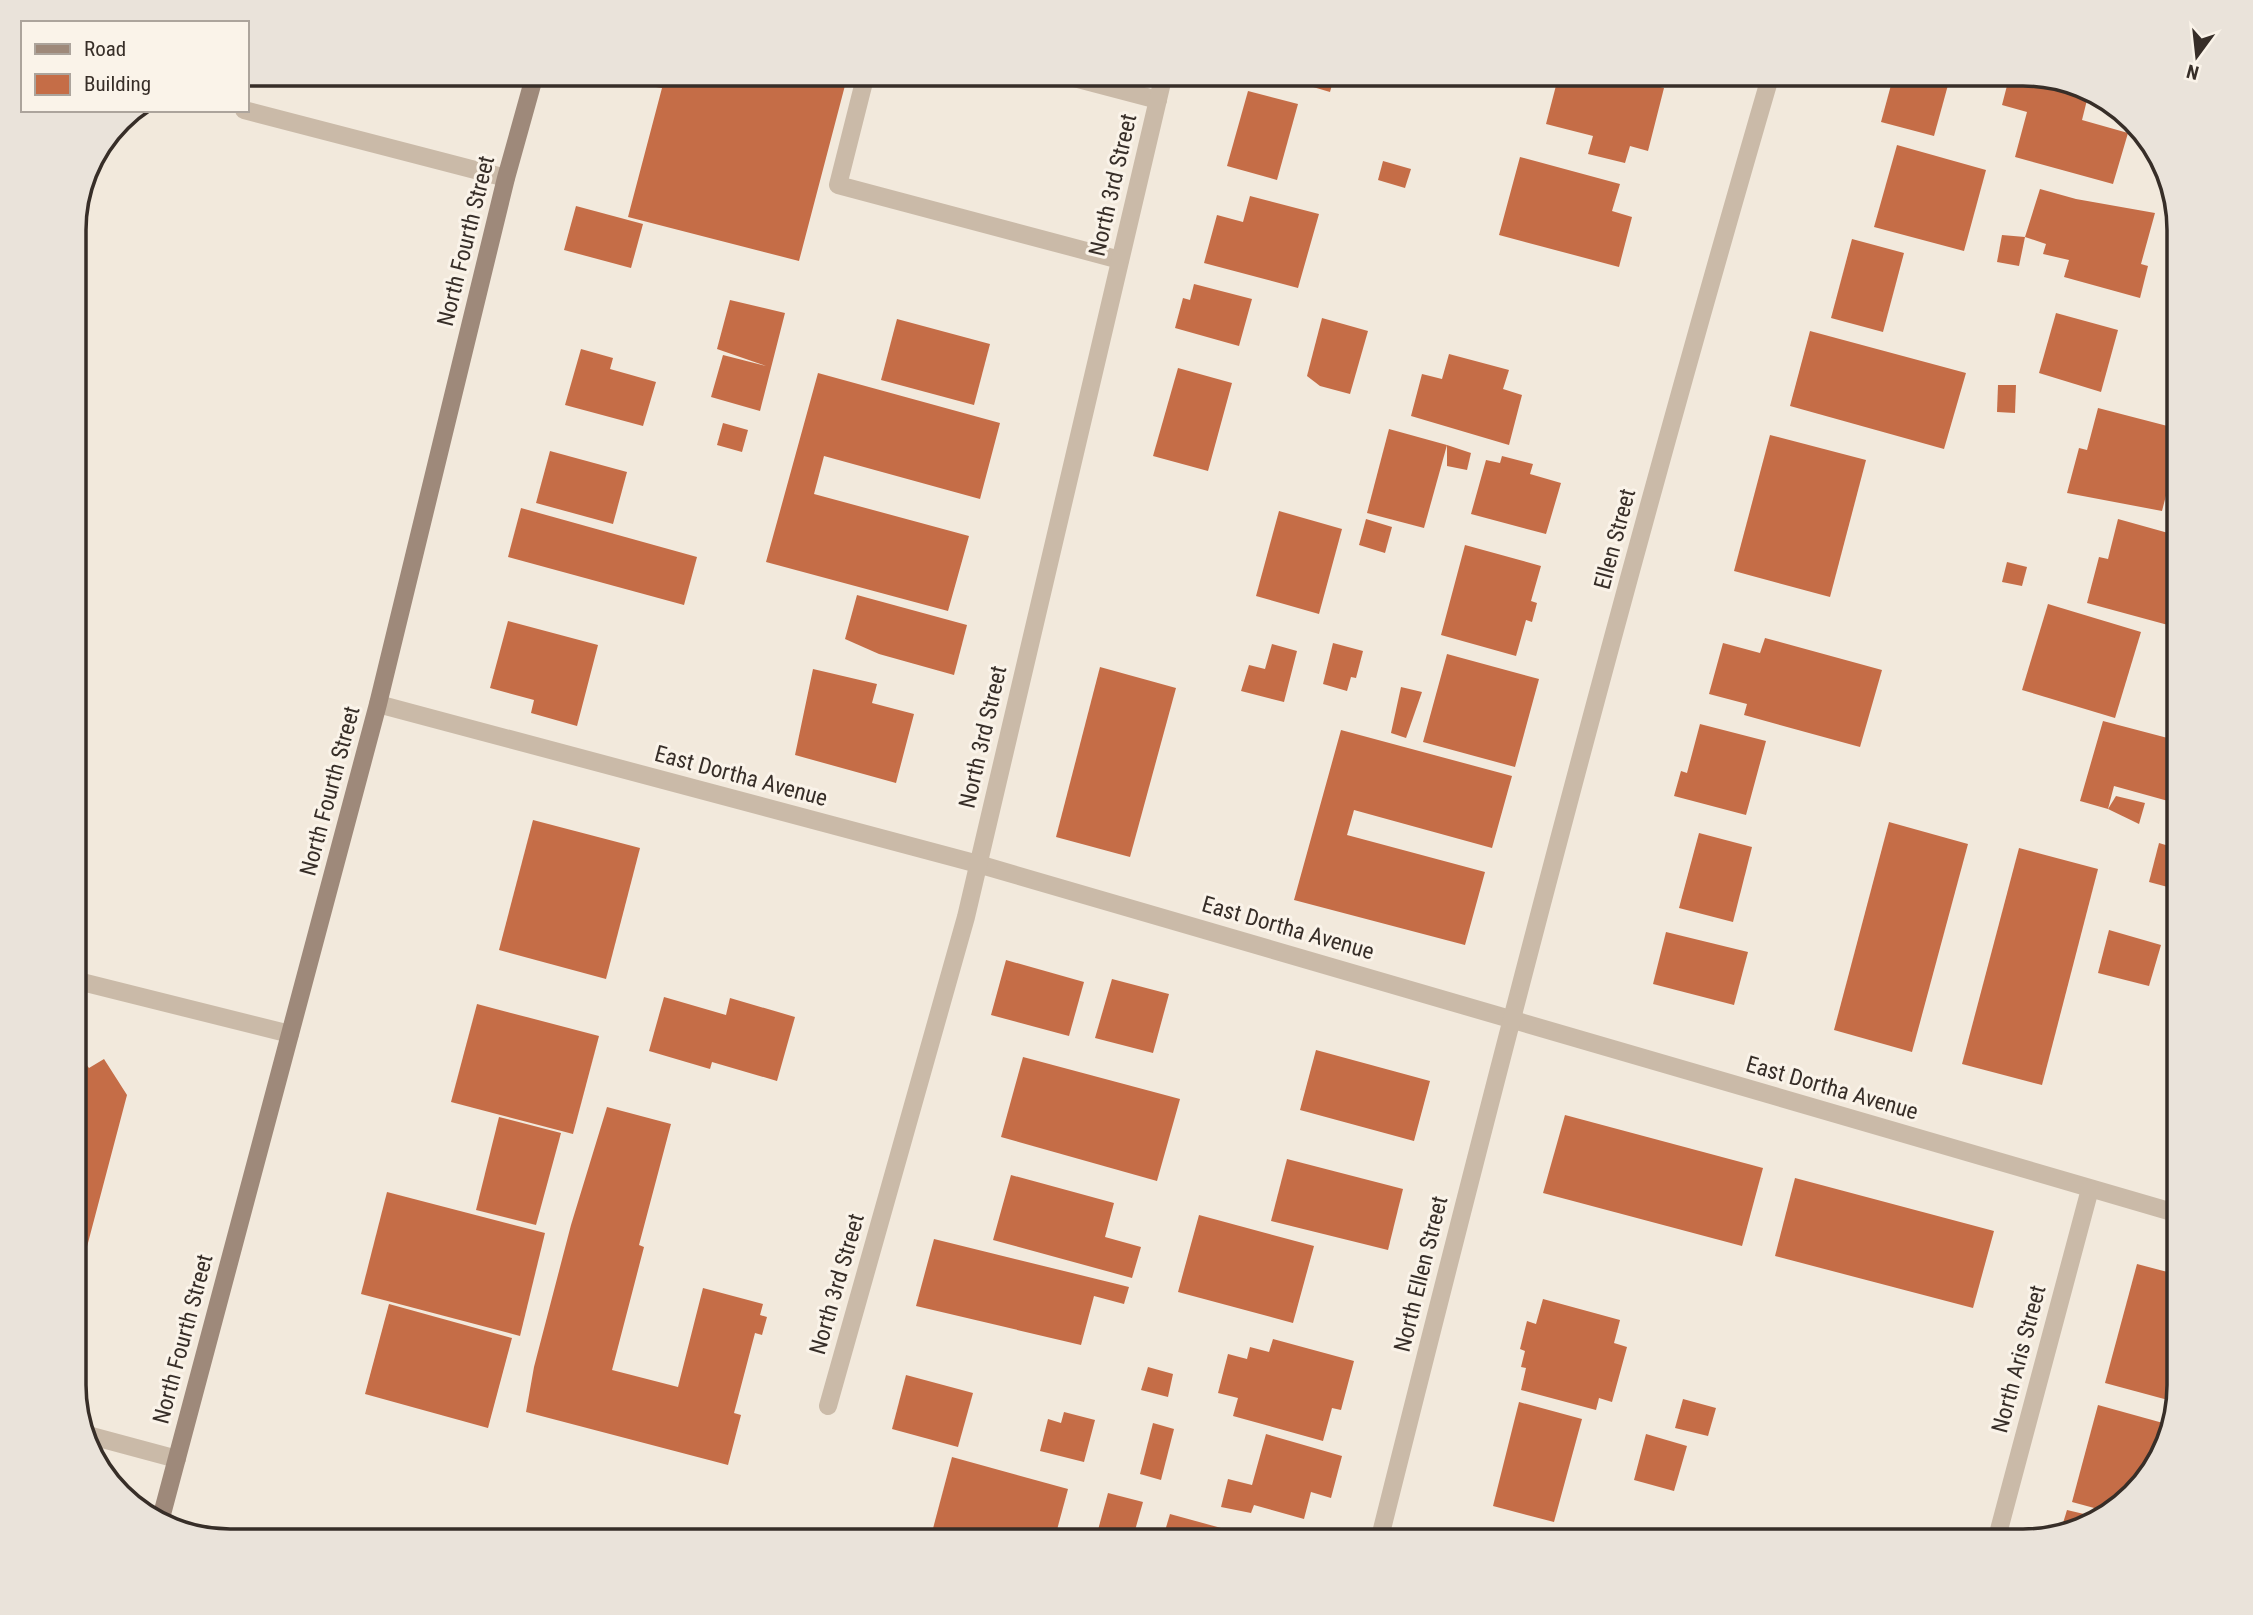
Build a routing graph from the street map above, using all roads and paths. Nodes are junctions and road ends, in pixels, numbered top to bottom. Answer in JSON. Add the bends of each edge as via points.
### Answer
{"nodes":[{"id":1,"x":532,"y":86,"type":"edge"},
{"id":2,"x":863,"y":86,"type":"edge"},
{"id":3,"x":1105,"y":86,"type":"edge"},
{"id":4,"x":1161,"y":86,"type":"edge"},
{"id":5,"x":1767,"y":86,"type":"edge"},
{"id":6,"x":1158,"y":100,"type":"junction"},
{"id":7,"x":248,"y":111,"type":"edge"},
{"id":8,"x":506,"y":178,"type":"junction"},
{"id":9,"x":1121,"y":260,"type":"junction"},
{"id":10,"x":379,"y":704,"type":"junction"},
{"id":11,"x":978,"y":864,"type":"junction"},
{"id":12,"x":86,"y":983,"type":"edge"},
{"id":13,"x":1510,"y":1018,"type":"junction"},
{"id":14,"x":290,"y":1034,"type":"junction"},
{"id":15,"x":2090,"y":1189,"type":"junction"},
{"id":16,"x":2167,"y":1211,"type":"edge"},
{"id":17,"x":828,"y":1406,"type":"dead end"},
{"id":18,"x":96,"y":1437,"type":"edge"},
{"id":19,"x":177,"y":1459,"type":"junction"},
{"id":20,"x":163,"y":1512,"type":"edge"},
{"id":21,"x":1382,"y":1529,"type":"edge"},
{"id":22,"x":1999,"y":1529,"type":"edge"}],
"edges":[{"from":1,"to":8,"type":"main road","name":"North Fourth Street"},
{"from":2,"to":9,"type":"street","via":[[838,186]]},
{"from":3,"to":6,"type":"street"},
{"from":4,"to":6,"type":"street","name":"North 3rd Street"},
{"from":5,"to":13,"type":"street","name":"Ellen Street","via":[[1699,320]]},
{"from":6,"to":9,"type":"street","name":"North 3rd Street"},
{"from":7,"to":8,"type":"street"},
{"from":8,"to":10,"type":"main road","name":"North Fourth Street"},
{"from":9,"to":11,"type":"street","name":"North 3rd Street"},
{"from":10,"to":11,"type":"street","name":"East Dortha Avenue"},
{"from":10,"to":14,"type":"main road","name":"North Fourth Street"},
{"from":11,"to":13,"type":"street","name":"East Dortha Avenue"},
{"from":11,"to":17,"type":"street","name":"North 3rd Street"},
{"from":12,"to":14,"type":"street"},
{"from":13,"to":15,"type":"street","name":"East Dortha Avenue"},
{"from":13,"to":21,"type":"street","name":"North Ellen Street"},
{"from":14,"to":19,"type":"main road","name":"North Fourth Street"},
{"from":15,"to":16,"type":"street","name":"East Dortha Avenue"},
{"from":15,"to":22,"type":"street","name":"North Aris Street"},
{"from":18,"to":19,"type":"street"},
{"from":19,"to":20,"type":"main road","name":"North Fourth Street"}]}
